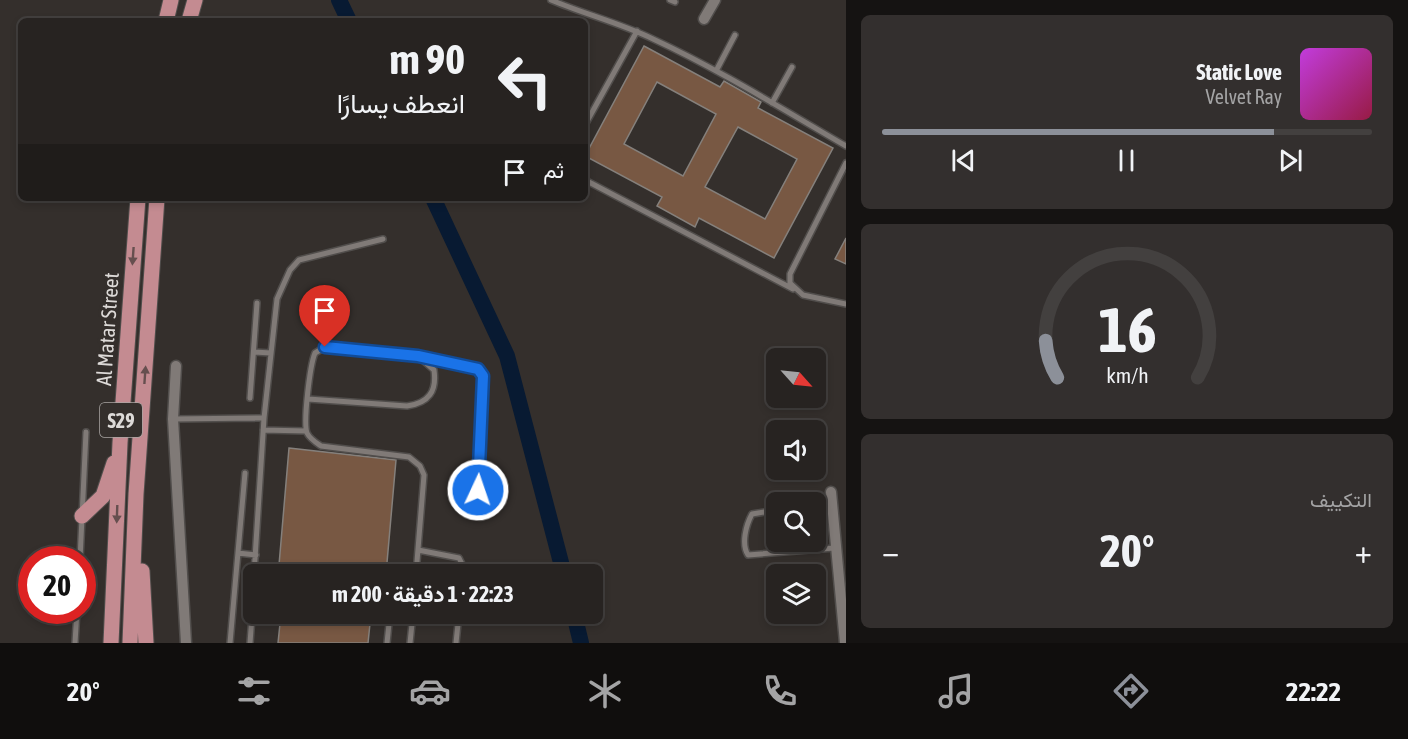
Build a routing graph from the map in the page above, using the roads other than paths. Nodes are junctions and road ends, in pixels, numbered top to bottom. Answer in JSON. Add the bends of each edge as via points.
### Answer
{"nodes":[{"id":1,"x":171,"y":0,"type":"edge"},
{"id":2,"x":195,"y":0,"type":"edge"},
{"id":3,"x":550,"y":0,"type":"edge"},
{"id":4,"x":715,"y":0,"type":"edge"},
{"id":5,"x":167,"y":18,"type":"edge"},
{"id":6,"x":190,"y":18,"type":"edge"},
{"id":7,"x":704,"y":18,"type":"dead end"},
{"id":8,"x":637,"y":31,"type":"junction"},
{"id":9,"x":735,"y":35,"type":"dead end"},
{"id":10,"x":792,"y":67,"type":"dead end"},
{"id":11,"x":716,"y":71,"type":"junction"},
{"id":12,"x":772,"y":103,"type":"junction"},
{"id":13,"x":588,"y":120,"type":"edge"},
{"id":14,"x":846,"y":146,"type":"edge"},
{"id":15,"x":846,"y":163,"type":"edge"},
{"id":16,"x":588,"y":182,"type":"edge"},
{"id":17,"x":138,"y":201,"type":"edge"},
{"id":18,"x":157,"y":201,"type":"edge"},
{"id":19,"x":383,"y":239,"type":"dead end"},
{"id":20,"x":793,"y":289,"type":"junction"},
{"id":21,"x":257,"y":303,"type":"dead end"},
{"id":22,"x":846,"y":304,"type":"edge"},
{"id":23,"x":254,"y":351,"type":"junction"},
{"id":24,"x":271,"y":353,"type":"junction"},
{"id":25,"x":418,"y":356,"type":"junction"},
{"id":26,"x":176,"y":366,"type":"dead end"},
{"id":27,"x":250,"y":399,"type":"dead end"},
{"id":28,"x":308,"y":399,"type":"junction"},
{"id":29,"x":264,"y":418,"type":"junction"},
{"id":30,"x":173,"y":419,"type":"junction"},
{"id":31,"x":263,"y":430,"type":"junction"},
{"id":32,"x":306,"y":431,"type":"junction"},
{"id":33,"x":86,"y":432,"type":"dead end"},
{"id":34,"x":120,"y":443,"type":"junction"},
{"id":35,"x":245,"y":473,"type":"dead end"},
{"id":36,"x":478,"y":490,"type":"dead end"},
{"id":37,"x":831,"y":492,"type":"dead end"},
{"id":38,"x":136,"y":495,"type":"junction"},
{"id":39,"x":832,"y":505,"type":"junction"},
{"id":40,"x":826,"y":506,"type":"edge"},
{"id":41,"x":766,"y":512,"type":"edge"},
{"id":42,"x":82,"y":516,"type":"junction"},
{"id":43,"x":81,"y":546,"type":"edge"},
{"id":44,"x":834,"y":548,"type":"junction"},
{"id":45,"x":826,"y":549,"type":"edge"},
{"id":46,"x":418,"y":550,"type":"junction"},
{"id":47,"x":785,"y":552,"type":"edge"},
{"id":48,"x":238,"y":553,"type":"junction"},
{"id":49,"x":256,"y":555,"type":"junction"},
{"id":50,"x":255,"y":564,"type":"edge"},
{"id":51,"x":417,"y":564,"type":"edge"},
{"id":52,"x":462,"y":564,"type":"edge"},
{"id":53,"x":843,"y":607,"type":"edge"},
{"id":54,"x":76,"y":624,"type":"edge"},
{"id":55,"x":251,"y":624,"type":"edge"},
{"id":56,"x":389,"y":624,"type":"edge"},
{"id":57,"x":412,"y":624,"type":"edge"},
{"id":58,"x":458,"y":624,"type":"edge"},
{"id":59,"x":845,"y":639,"type":"edge"},
{"id":60,"x":75,"y":643,"type":"edge"},
{"id":61,"x":111,"y":643,"type":"edge"},
{"id":62,"x":130,"y":643,"type":"edge"},
{"id":63,"x":146,"y":643,"type":"edge"},
{"id":64,"x":186,"y":643,"type":"edge"},
{"id":65,"x":230,"y":643,"type":"edge"},
{"id":66,"x":250,"y":643,"type":"edge"},
{"id":67,"x":387,"y":643,"type":"edge"},
{"id":68,"x":410,"y":643,"type":"edge"},
{"id":69,"x":456,"y":643,"type":"edge"}],
"edges":[{"from":1,"to":5,"type":"main road"},
{"from":2,"to":6,"type":"main road"},
{"from":3,"to":8,"type":"lane"},
{"from":4,"to":7,"type":"street"},
{"from":8,"to":11,"type":"lane"},
{"from":8,"to":13,"type":"lane"},
{"from":9,"to":11,"type":"lane"},
{"from":10,"to":12,"type":"lane"},
{"from":11,"to":12,"type":"lane"},
{"from":12,"to":14,"type":"lane"},
{"from":15,"to":20,"type":"lane","via":[[790,274]]},
{"from":16,"to":20,"type":"lane"},
{"from":17,"to":34,"type":"main road","name":"Al Matar Street","number":"S29","one_way":true},
{"from":38,"to":18,"type":"main road","name":"Al Matar Street","number":"S29","one_way":true},
{"from":19,"to":24,"type":"lane","via":[[299,260],[277,299]]},
{"from":20,"to":22,"type":"lane","via":[[802,295]]},
{"from":21,"to":23,"type":"lane"},
{"from":23,"to":24,"type":"lane"},
{"from":23,"to":27,"type":"lane"},
{"from":24,"to":29,"type":"lane"},
{"from":25,"to":28,"type":"lane","via":[[325,347],[315,353],[311,362]]},
{"from":25,"to":28,"type":"lane","via":[[434,370],[436,384],[428,400],[420,405]]},
{"from":25,"to":36,"type":"lane","via":[[470,365],[483,376]]},
{"from":26,"to":30,"type":"street"},
{"from":28,"to":32,"type":"lane"},
{"from":29,"to":30,"type":"lane"},
{"from":29,"to":31,"type":"lane"},
{"from":30,"to":64,"type":"street"},
{"from":31,"to":32,"type":"lane"},
{"from":31,"to":49,"type":"lane"},
{"from":32,"to":46,"type":"lane","via":[[321,446],[409,457],[420,466],[424,475]]},
{"from":33,"to":42,"type":"lane"},
{"from":34,"to":42,"type":"main road","via":[[102,496]]},
{"from":34,"to":61,"type":"main road","name":"Al Matar Street","number":"S29","one_way":true},
{"from":35,"to":48,"type":"lane"},
{"from":37,"to":39,"type":"street"},
{"from":38,"to":62,"type":"main road","name":"Al Matar Street","number":"S29"},
{"from":38,"to":63,"type":"main road"},
{"from":39,"to":40,"type":"lane"},
{"from":39,"to":44,"type":"street"},
{"from":41,"to":47,"type":"lane","via":[[752,514],[745,550],[748,555]]},
{"from":42,"to":43,"type":"lane"},
{"from":44,"to":45,"type":"lane"},
{"from":44,"to":53,"type":"street"},
{"from":46,"to":51,"type":"lane"},
{"from":46,"to":52,"type":"lane","via":[[459,558]]},
{"from":48,"to":49,"type":"lane"},
{"from":48,"to":65,"type":"lane"},
{"from":49,"to":50,"type":"lane"},
{"from":53,"to":59,"type":"street"},
{"from":54,"to":60,"type":"lane"},
{"from":55,"to":66,"type":"lane"},
{"from":56,"to":67,"type":"lane"},
{"from":57,"to":68,"type":"lane"},
{"from":58,"to":69,"type":"lane"}]}
